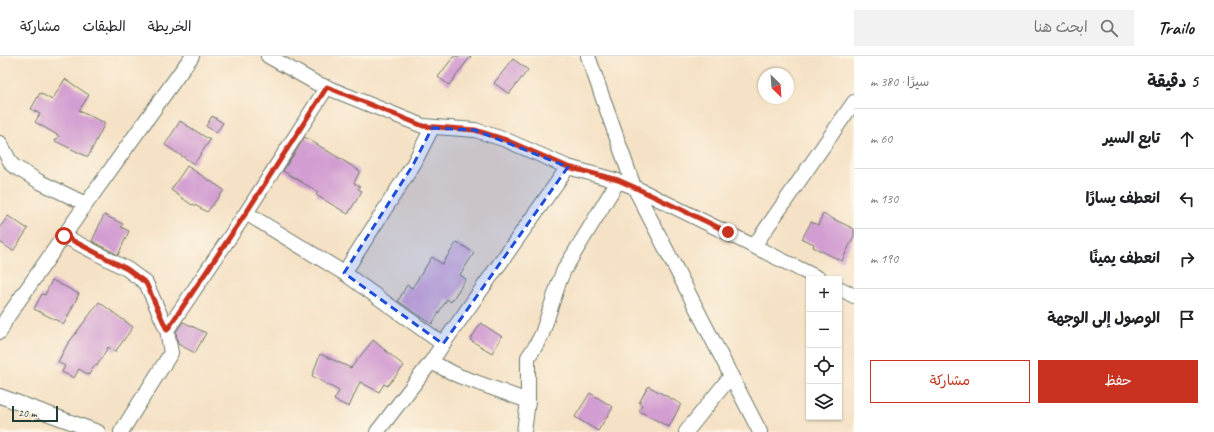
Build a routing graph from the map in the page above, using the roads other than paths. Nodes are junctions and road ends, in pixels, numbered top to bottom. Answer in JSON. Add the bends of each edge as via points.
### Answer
{"nodes":[{"id":1,"x":192,"y":56,"type":"edge"},
{"id":2,"x":268,"y":56,"type":"edge"},
{"id":3,"x":588,"y":56,"type":"edge"},
{"id":4,"x":327,"y":87,"type":"junction"},
{"id":5,"x":854,"y":102,"type":"edge"},
{"id":6,"x":432,"y":128,"type":"junction"},
{"id":7,"x":0,"y":143,"type":"edge"},
{"id":8,"x":568,"y":167,"type":"junction"},
{"id":9,"x":618,"y":180,"type":"junction"},
{"id":10,"x":634,"y":187,"type":"junction"},
{"id":11,"x":86,"y":204,"type":"junction"},
{"id":12,"x":246,"y":213,"type":"junction"},
{"id":13,"x":64,"y":236,"type":"junction"},
{"id":14,"x":754,"y":246,"type":"junction"},
{"id":15,"x":344,"y":273,"type":"junction"},
{"id":16,"x":814,"y":276,"type":"edge"},
{"id":17,"x":842,"y":290,"type":"edge"},
{"id":18,"x":854,"y":296,"type":"edge"},
{"id":19,"x":167,"y":330,"type":"junction"},
{"id":20,"x":0,"y":332,"type":"edge"},
{"id":21,"x":443,"y":344,"type":"junction"},
{"id":22,"x":431,"y":362,"type":"junction"},
{"id":23,"x":731,"y":376,"type":"junction"},
{"id":24,"x":0,"y":396,"type":"edge"},
{"id":25,"x":528,"y":401,"type":"junction"},
{"id":26,"x":98,"y":432,"type":"edge"},
{"id":27,"x":121,"y":432,"type":"edge"},
{"id":28,"x":376,"y":432,"type":"edge"},
{"id":29,"x":524,"y":432,"type":"edge"},
{"id":30,"x":686,"y":432,"type":"edge"},
{"id":31,"x":760,"y":432,"type":"edge"}],
"edges":[{"from":1,"to":11,"type":"street"},
{"from":2,"to":4,"type":"street"},
{"from":3,"to":10,"type":"street"},
{"from":4,"to":6,"type":"street"},
{"from":4,"to":12,"type":"street"},
{"from":5,"to":14,"type":"street"},
{"from":6,"to":8,"type":"street","via":[[475,130],[506,140]]},
{"from":6,"to":15,"type":"street","via":[[413,165]]},
{"from":7,"to":11,"type":"street","via":[[12,165]]},
{"from":8,"to":9,"type":"street"},
{"from":8,"to":21,"type":"street"},
{"from":9,"to":10,"type":"street"},
{"from":9,"to":25,"type":"street","via":[[564,270],[542,334],[528,357]]},
{"from":10,"to":14,"type":"street"},
{"from":10,"to":23,"type":"street"},
{"from":11,"to":13,"type":"street"},
{"from":12,"to":15,"type":"street"},
{"from":12,"to":19,"type":"street"},
{"from":13,"to":19,"type":"street","via":[[127,269],[146,283]]},
{"from":13,"to":20,"type":"street","via":[[6,319]]},
{"from":14,"to":16,"type":"street"},
{"from":15,"to":21,"type":"street"},
{"from":17,"to":18,"type":"street"},
{"from":19,"to":27,"type":"street","via":[[171,353]]},
{"from":21,"to":22,"type":"street"},
{"from":22,"to":25,"type":"street","via":[[459,376]]},
{"from":22,"to":28,"type":"street"},
{"from":23,"to":30,"type":"street"},
{"from":23,"to":31,"type":"street"},
{"from":24,"to":26,"type":"street"},
{"from":25,"to":29,"type":"street"}]}
